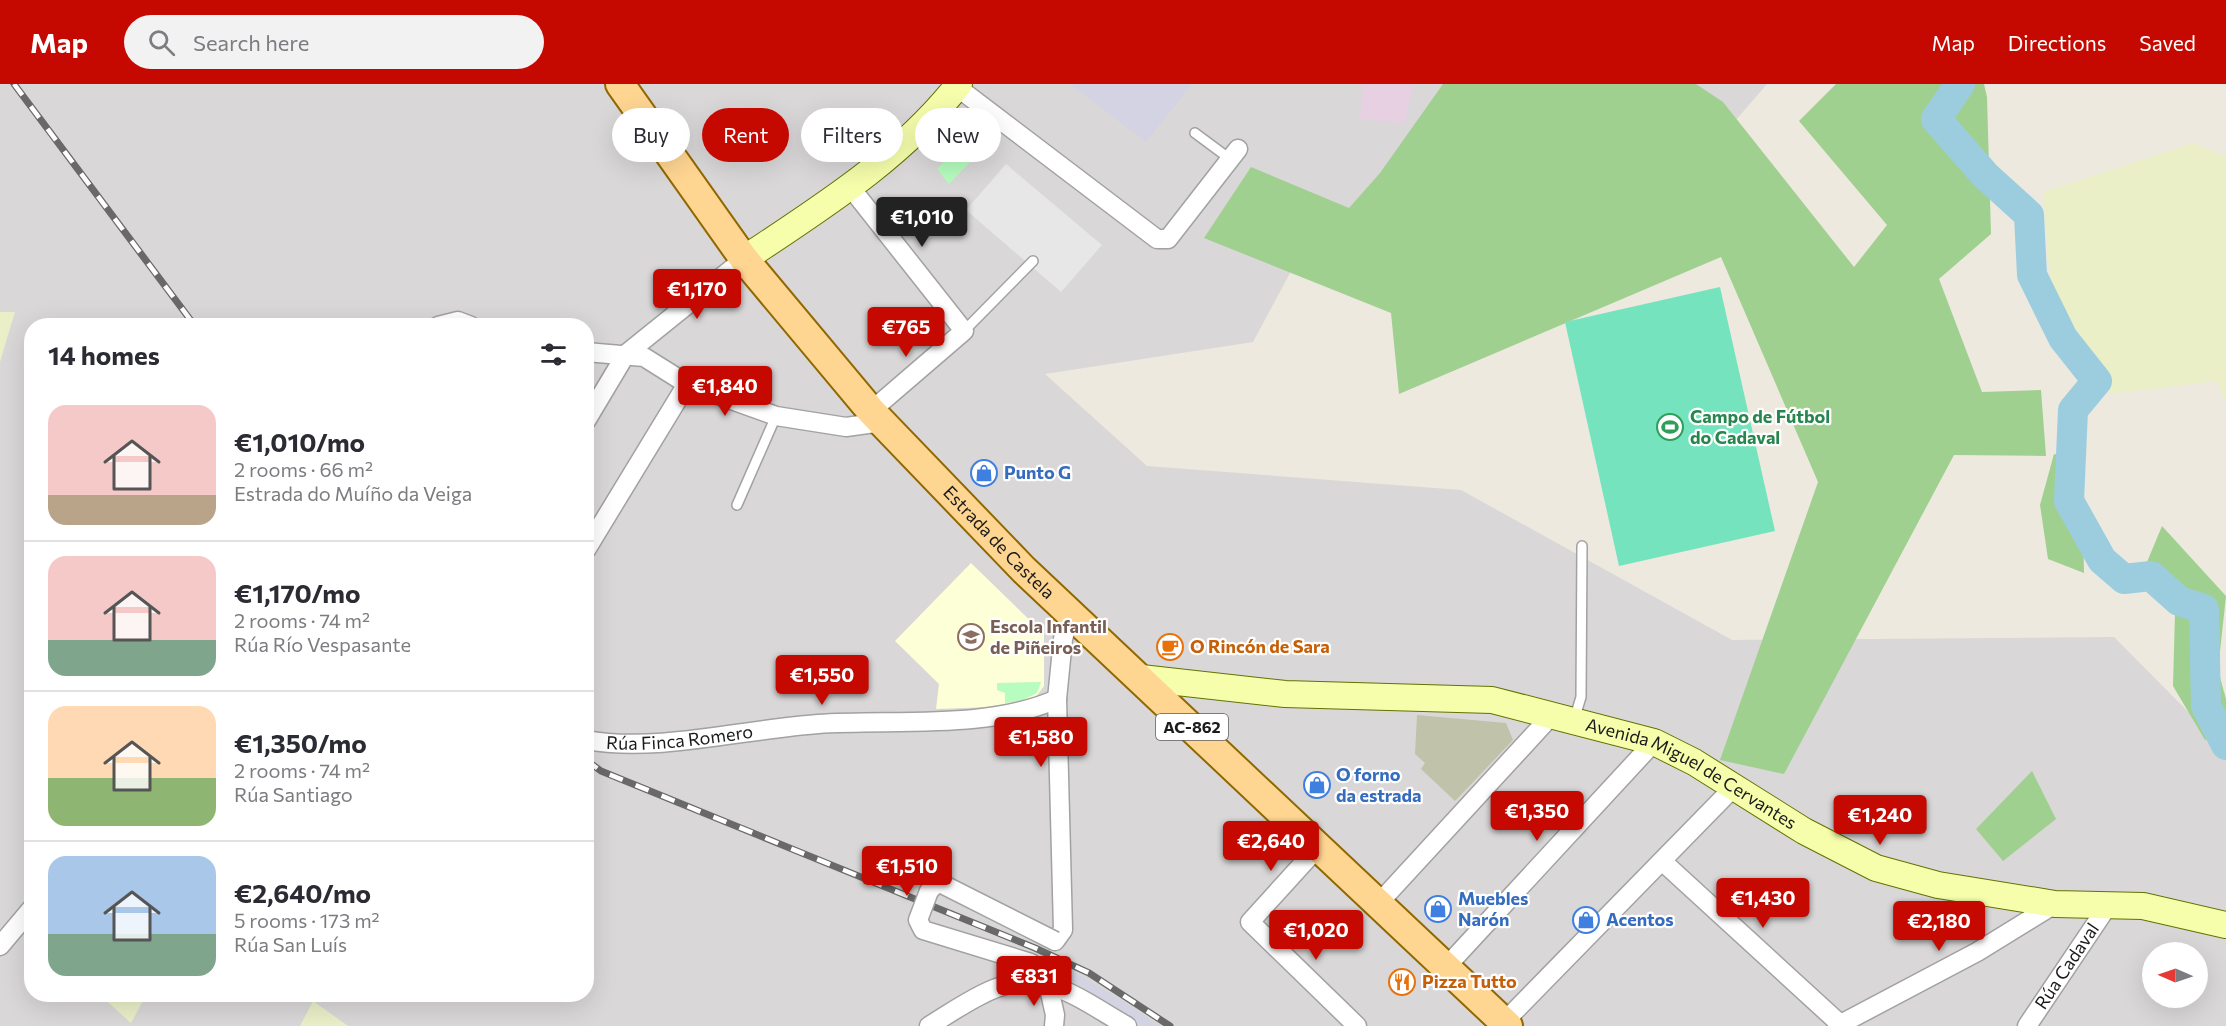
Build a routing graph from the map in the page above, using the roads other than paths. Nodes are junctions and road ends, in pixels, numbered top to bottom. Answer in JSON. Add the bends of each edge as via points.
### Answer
{"nodes":[{"id":1,"x":620,"y":84,"type":"edge"},
{"id":2,"x":958,"y":85,"type":"edge"},
{"id":3,"x":1196,"y":133,"type":"dead end"},
{"id":4,"x":1234,"y":154,"type":"joint"},
{"id":5,"x":851,"y":188,"type":"junction"},
{"id":6,"x":744,"y":258,"type":"junction"},
{"id":7,"x":1034,"y":261,"type":"dead end"},
{"id":8,"x":964,"y":331,"type":"junction"},
{"id":9,"x":594,"y":352,"type":"edge"},
{"id":10,"x":626,"y":354,"type":"junction"},
{"id":11,"x":687,"y":384,"type":"junction"},
{"id":12,"x":594,"y":408,"type":"edge"},
{"id":13,"x":776,"y":416,"type":"junction"},
{"id":14,"x":876,"y":417,"type":"junction"},
{"id":15,"x":737,"y":505,"type":"dead end"},
{"id":16,"x":594,"y":537,"type":"edge"},
{"id":17,"x":1582,"y":546,"type":"dead end"},
{"id":18,"x":1071,"y":612,"type":"junction"},
{"id":19,"x":1141,"y":678,"type":"junction"},
{"id":20,"x":1057,"y":699,"type":"junction"},
{"id":21,"x":1563,"y":718,"type":"junction"},
{"id":22,"x":594,"y":741,"type":"edge"},
{"id":23,"x":1654,"y":742,"type":"junction"},
{"id":24,"x":1733,"y":788,"type":"junction"},
{"id":25,"x":1319,"y":846,"type":"junction"},
{"id":26,"x":1662,"y":861,"type":"junction"},
{"id":27,"x":1378,"y":904,"type":"junction"},
{"id":28,"x":2055,"y":904,"type":"junction"},
{"id":29,"x":2107,"y":906,"type":"junction"},
{"id":30,"x":24,"y":918,"type":"edge"},
{"id":31,"x":2226,"y":925,"type":"edge"},
{"id":32,"x":0,"y":946,"type":"edge"},
{"id":33,"x":1446,"y":967,"type":"junction"},
{"id":34,"x":1048,"y":984,"type":"junction"},
{"id":35,"x":1506,"y":1024,"type":"edge"},
{"id":36,"x":1838,"y":1025,"type":"edge"},
{"id":37,"x":929,"y":1026,"type":"edge"},
{"id":38,"x":1054,"y":1026,"type":"edge"},
{"id":39,"x":1127,"y":1026,"type":"edge"},
{"id":40,"x":1357,"y":1026,"type":"edge"},
{"id":41,"x":2027,"y":1026,"type":"edge"}],
"edges":[{"from":1,"to":6,"type":"main road","name":"Estrada de Castela","number":"AC-862"},
{"from":2,"to":4,"type":"street","via":[[1157,239],[1168,239]]},
{"from":2,"to":5,"type":"street","via":[[911,138]]},
{"from":3,"to":4,"type":"lane"},
{"from":5,"to":6,"type":"street"},
{"from":5,"to":8,"type":"street"},
{"from":6,"to":10,"type":"street"},
{"from":6,"to":14,"type":"main road","name":"Estrada de Castela","number":"AC-862"},
{"from":7,"to":8,"type":"lane"},
{"from":8,"to":14,"type":"street"},
{"from":9,"to":10,"type":"street"},
{"from":10,"to":11,"type":"street","via":[[644,357]]},
{"from":10,"to":12,"type":"street"},
{"from":11,"to":13,"type":"street"},
{"from":11,"to":16,"type":"street"},
{"from":13,"to":14,"type":"street","via":[[846,427]]},
{"from":13,"to":15,"type":"lane"},
{"from":14,"to":18,"type":"main road","name":"Estrada de Castela","number":"AC-862","via":[[1024,570]]},
{"from":17,"to":21,"type":"lane","via":[[1581,697]]},
{"from":18,"to":19,"type":"main road","name":"Estrada de Castela","number":"AC-862"},
{"from":18,"to":20,"type":"street","via":[[1063,639]]},
{"from":19,"to":21,"type":"street","name":"Avenida Miguel de Cervantes","via":[[1285,694],[1492,700]]},
{"from":19,"to":25,"type":"main road","name":"Estrada de Castela","number":"AC-862"},
{"from":20,"to":22,"type":"street","name":"Rúa Finca Romero","via":[[1002,717],[817,724],[632,744]]},
{"from":20,"to":34,"type":"street","bridge":true,"via":[[1063,930],[1055,940],[938,882],[929,891],[918,920],[923,930],[1031,963]]},
{"from":21,"to":23,"type":"street","name":"Avenida Miguel de Cervantes"},
{"from":21,"to":27,"type":"street"},
{"from":23,"to":24,"type":"street","name":"Avenida Miguel de Cervantes"},
{"from":23,"to":33,"type":"street"},
{"from":24,"to":26,"type":"street"},
{"from":24,"to":28,"type":"street","name":"Avenida Miguel de Cervantes","via":[[1876,868],[1938,885]]},
{"from":25,"to":27,"type":"main road","name":"Estrada de Castela","number":"AC-862"},
{"from":25,"to":40,"type":"street","via":[[1250,922]]},
{"from":26,"to":35,"type":"street"},
{"from":26,"to":36,"type":"street"},
{"from":27,"to":33,"type":"main road","name":"Estrada de Castela","number":"AC-862"},
{"from":28,"to":29,"type":"street","name":"Avenida Miguel de Cervantes"},
{"from":28,"to":36,"type":"street","via":[[1977,952]]},
{"from":29,"to":31,"type":"street","name":"Avenida Miguel de Cervantes","via":[[2143,906]]},
{"from":29,"to":41,"type":"street","name":"Rúa Cadaval"},
{"from":30,"to":32,"type":"street"},
{"from":33,"to":35,"type":"main road","name":"Estrada de Castela","number":"AC-862"},
{"from":34,"to":37,"type":"street","via":[[1007,985],[985,992]]},
{"from":34,"to":38,"type":"street"},
{"from":34,"to":39,"type":"street"}]}
